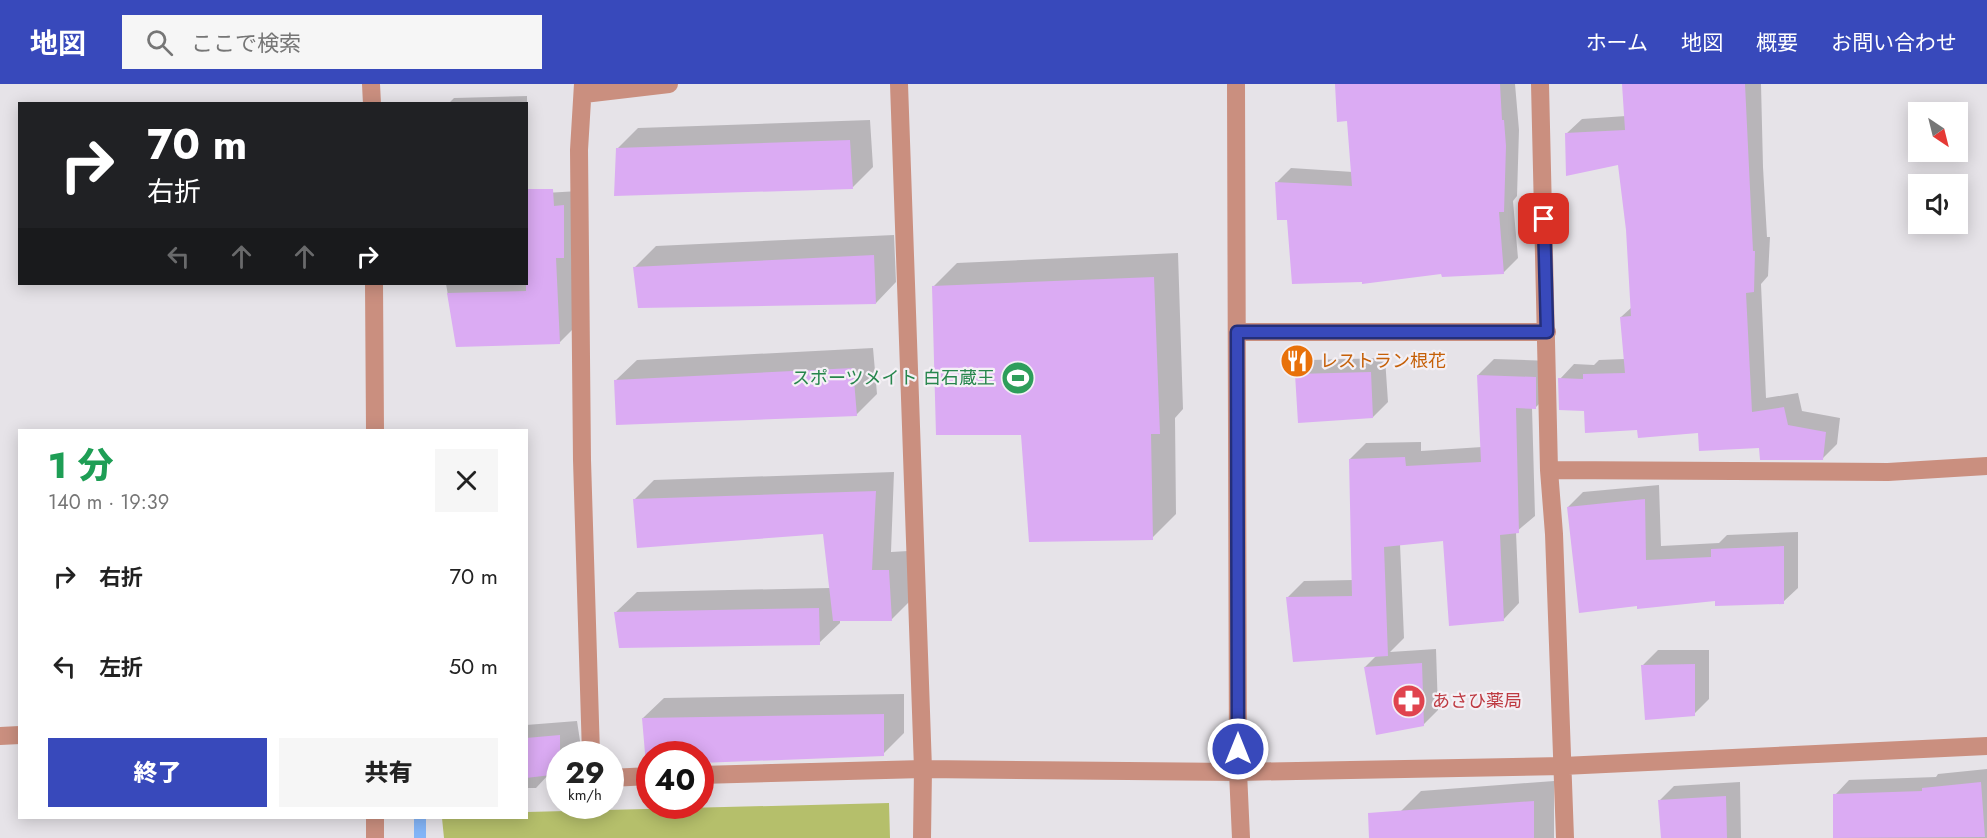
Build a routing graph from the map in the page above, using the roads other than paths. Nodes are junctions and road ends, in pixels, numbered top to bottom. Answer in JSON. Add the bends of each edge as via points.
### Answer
{"nodes":[{"id":1,"x":372,"y":84,"type":"edge"},
{"id":2,"x":669,"y":84,"type":"edge"},
{"id":3,"x":899,"y":84,"type":"edge"},
{"id":4,"x":1236,"y":84,"type":"edge"},
{"id":5,"x":1540,"y":84,"type":"edge"},
{"id":6,"x":584,"y":89,"type":"edge"},
{"id":7,"x":372,"y":102,"type":"edge"},
{"id":8,"x":374,"y":285,"type":"edge"},
{"id":9,"x":1237,"y":332,"type":"junction"},
{"id":10,"x":1547,"y":332,"type":"junction"},
{"id":11,"x":375,"y":429,"type":"edge"},
{"id":12,"x":1987,"y":466,"type":"edge"},
{"id":13,"x":1549,"y":471,"type":"junction"},
{"id":14,"x":18,"y":735,"type":"edge"},
{"id":15,"x":0,"y":736,"type":"edge"},
{"id":16,"x":591,"y":741,"type":"edge"},
{"id":17,"x":1987,"y":746,"type":"edge"},
{"id":18,"x":1563,"y":766,"type":"junction"},
{"id":19,"x":923,"y":769,"type":"junction"},
{"id":20,"x":1238,"y":772,"type":"junction"},
{"id":21,"x":714,"y":775,"type":"edge"},
{"id":22,"x":375,"y":819,"type":"edge"},
{"id":23,"x":375,"y":838,"type":"edge"},
{"id":24,"x":922,"y":838,"type":"edge"},
{"id":25,"x":1242,"y":838,"type":"edge"},
{"id":26,"x":1565,"y":838,"type":"edge"}],
"edges":[{"from":1,"to":7,"type":"street"},
{"from":2,"to":6,"type":"street"},
{"from":3,"to":19,"type":"street"},
{"from":4,"to":9,"type":"street"},
{"from":5,"to":10,"type":"street"},
{"from":6,"to":16,"type":"street","via":[[579,150],[581,424]]},
{"from":8,"to":11,"type":"street"},
{"from":9,"to":10,"type":"street"},
{"from":9,"to":20,"type":"street"},
{"from":10,"to":13,"type":"street"},
{"from":12,"to":13,"type":"street","via":[[1888,472]]},
{"from":13,"to":18,"type":"street"},
{"from":14,"to":15,"type":"street"},
{"from":17,"to":18,"type":"street"},
{"from":18,"to":20,"type":"street"},
{"from":18,"to":26,"type":"street"},
{"from":19,"to":20,"type":"street"},
{"from":19,"to":21,"type":"street"},
{"from":19,"to":24,"type":"street"},
{"from":20,"to":25,"type":"street"},
{"from":22,"to":23,"type":"street"}]}
